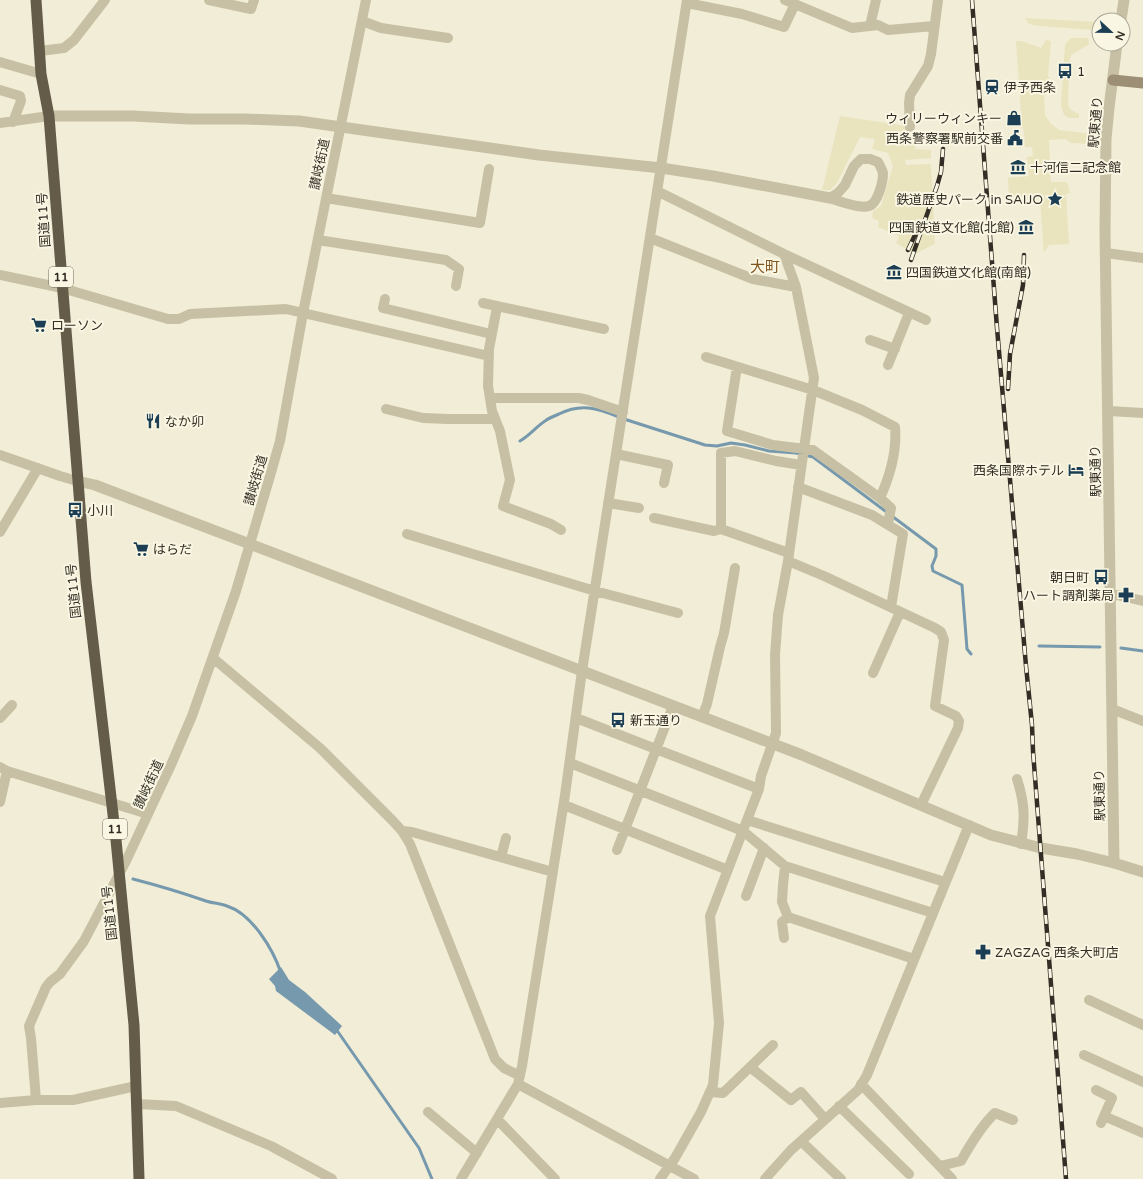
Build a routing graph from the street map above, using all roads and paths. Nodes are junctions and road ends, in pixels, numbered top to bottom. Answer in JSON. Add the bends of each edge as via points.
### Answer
{"nodes":[{"id":1,"x":36,"y":0,"type":"edge"},
{"id":2,"x":105,"y":0,"type":"edge"},
{"id":3,"x":208,"y":0,"type":"edge"},
{"id":4,"x":254,"y":0,"type":"edge"},
{"id":5,"x":364,"y":0,"type":"edge"},
{"id":6,"x":785,"y":0,"type":"edge"},
{"id":7,"x":876,"y":0,"type":"edge"},
{"id":8,"x":938,"y":0,"type":"edge"},
{"id":9,"x":1124,"y":0,"type":"edge"},
{"id":10,"x":687,"y":2,"type":"edge"},
{"id":11,"x":795,"y":4,"type":"junction"},
{"id":12,"x":1122,"y":12,"type":"edge"},
{"id":13,"x":362,"y":21,"type":"junction"},
{"id":14,"x":870,"y":26,"type":"junction"},
{"id":15,"x":934,"y":26,"type":"junction"},
{"id":16,"x":448,"y":38,"type":"dead end"},
{"id":17,"x":40,"y":51,"type":"junction"},
{"id":18,"x":1116,"y":52,"type":"edge"},
{"id":19,"x":0,"y":62,"type":"edge"},
{"id":20,"x":41,"y":74,"type":"junction"},
{"id":21,"x":1112,"y":80,"type":"junction"},
{"id":22,"x":1143,"y":83,"type":"edge"},
{"id":23,"x":0,"y":90,"type":"edge"},
{"id":24,"x":49,"y":116,"type":"junction"},
{"id":25,"x":4,"y":124,"type":"edge"},
{"id":26,"x":340,"y":126,"type":"junction"},
{"id":27,"x":910,"y":127,"type":"dead end"},
{"id":28,"x":661,"y":168,"type":"junction"},
{"id":29,"x":489,"y":169,"type":"dead end"},
{"id":30,"x":845,"y":185,"type":"junction"},
{"id":31,"x":657,"y":191,"type":"junction"},
{"id":32,"x":326,"y":198,"type":"junction"},
{"id":33,"x":830,"y":198,"type":"junction"},
{"id":34,"x":861,"y":206,"type":"junction"},
{"id":35,"x":650,"y":238,"type":"junction"},
{"id":36,"x":318,"y":240,"type":"junction"},
{"id":37,"x":1106,"y":253,"type":"junction"},
{"id":38,"x":784,"y":254,"type":"junction"},
{"id":39,"x":1143,"y":258,"type":"edge"},
{"id":40,"x":0,"y":275,"type":"edge"},
{"id":41,"x":456,"y":286,"type":"dead end"},
{"id":42,"x":796,"y":287,"type":"junction"},
{"id":43,"x":62,"y":288,"type":"junction"},
{"id":44,"x":384,"y":299,"type":"dead end"},
{"id":45,"x":483,"y":303,"type":"dead end"},
{"id":46,"x":497,"y":307,"type":"junction"},
{"id":47,"x":303,"y":313,"type":"junction"},
{"id":48,"x":909,"y":313,"type":"junction"},
{"id":49,"x":926,"y":320,"type":"dead end"},
{"id":50,"x":604,"y":329,"type":"dead end"},
{"id":51,"x":492,"y":334,"type":"junction"},
{"id":52,"x":870,"y":340,"type":"dead end"},
{"id":53,"x":895,"y":349,"type":"junction"},
{"id":54,"x":489,"y":356,"type":"junction"},
{"id":55,"x":706,"y":357,"type":"dead end"},
{"id":56,"x":888,"y":365,"type":"dead end"},
{"id":57,"x":737,"y":367,"type":"junction"},
{"id":58,"x":813,"y":390,"type":"junction"},
{"id":59,"x":490,"y":398,"type":"junction"},
{"id":60,"x":386,"y":409,"type":"dead end"},
{"id":61,"x":1108,"y":411,"type":"junction"},
{"id":62,"x":1143,"y":413,"type":"edge"},
{"id":63,"x":622,"y":418,"type":"junction"},
{"id":64,"x":495,"y":419,"type":"junction"},
{"id":65,"x":616,"y":454,"type":"junction"},
{"id":66,"x":0,"y":455,"type":"edge"},
{"id":67,"x":802,"y":455,"type":"junction"},
{"id":68,"x":38,"y":468,"type":"junction"},
{"id":69,"x":77,"y":481,"type":"junction"},
{"id":70,"x":664,"y":483,"type":"dead end"},
{"id":71,"x":798,"y":487,"type":"junction"},
{"id":72,"x":880,"y":498,"type":"junction"},
{"id":73,"x":608,"y":503,"type":"junction"},
{"id":74,"x":639,"y":508,"type":"dead end"},
{"id":75,"x":654,"y":518,"type":"dead end"},
{"id":76,"x":888,"y":523,"type":"junction"},
{"id":77,"x":2,"y":525,"type":"edge"},
{"id":78,"x":721,"y":529,"type":"junction"},
{"id":79,"x":560,"y":530,"type":"dead end"},
{"id":80,"x":407,"y":534,"type":"dead end"},
{"id":81,"x":250,"y":544,"type":"junction"},
{"id":82,"x":788,"y":557,"type":"junction"},
{"id":83,"x":735,"y":568,"type":"dead end"},
{"id":84,"x":594,"y":591,"type":"junction"},
{"id":85,"x":1111,"y":596,"type":"junction"},
{"id":86,"x":1143,"y":601,"type":"edge"},
{"id":87,"x":891,"y":607,"type":"junction"},
{"id":88,"x":900,"y":612,"type":"junction"},
{"id":89,"x":678,"y":613,"type":"dead end"},
{"id":90,"x":213,"y":658,"type":"junction"},
{"id":91,"x":582,"y":671,"type":"junction"},
{"id":92,"x":873,"y":673,"type":"dead end"},
{"id":93,"x":12,"y":705,"type":"dead end"},
{"id":94,"x":673,"y":706,"type":"junction"},
{"id":95,"x":1112,"y":709,"type":"junction"},
{"id":96,"x":702,"y":717,"type":"junction"},
{"id":97,"x":0,"y":718,"type":"edge"},
{"id":98,"x":576,"y":718,"type":"junction"},
{"id":99,"x":1143,"y":721,"type":"edge"},
{"id":100,"x":772,"y":744,"type":"junction"},
{"id":101,"x":656,"y":749,"type":"junction"},
{"id":102,"x":570,"y":763,"type":"junction"},
{"id":103,"x":4,"y":769,"type":"edge"},
{"id":104,"x":1016,"y":779,"type":"dead end"},
{"id":105,"x":759,"y":789,"type":"junction"},
{"id":106,"x":640,"y":791,"type":"junction"},
{"id":107,"x":0,"y":802,"type":"edge"},
{"id":108,"x":112,"y":803,"type":"junction"},
{"id":109,"x":921,"y":805,"type":"junction"},
{"id":110,"x":564,"y":806,"type":"junction"},
{"id":111,"x":148,"y":814,"type":"junction"},
{"id":112,"x":747,"y":820,"type":"junction"},
{"id":113,"x":969,"y":825,"type":"junction"},
{"id":114,"x":625,"y":830,"type":"junction"},
{"id":115,"x":402,"y":831,"type":"junction"},
{"id":116,"x":743,"y":831,"type":"junction"},
{"id":117,"x":506,"y":838,"type":"dead end"},
{"id":118,"x":1021,"y":844,"type":"junction"},
{"id":119,"x":764,"y":848,"type":"junction"},
{"id":120,"x":617,"y":850,"type":"dead end"},
{"id":121,"x":501,"y":857,"type":"junction"},
{"id":122,"x":1114,"y":863,"type":"junction"},
{"id":123,"x":786,"y":866,"type":"junction"},
{"id":124,"x":728,"y":870,"type":"junction"},
{"id":125,"x":553,"y":872,"type":"junction"},
{"id":126,"x":1143,"y":872,"type":"edge"},
{"id":127,"x":119,"y":874,"type":"junction"},
{"id":128,"x":946,"y":882,"type":"junction"},
{"id":129,"x":746,"y":896,"type":"dead end"},
{"id":130,"x":933,"y":913,"type":"junction"},
{"id":131,"x":788,"y":917,"type":"junction"},
{"id":132,"x":784,"y":938,"type":"dead end"},
{"id":133,"x":914,"y":959,"type":"junction"},
{"id":134,"x":1089,"y":1000,"type":"dead end"},
{"id":135,"x":1143,"y":1025,"type":"edge"},
{"id":136,"x":773,"y":1045,"type":"dead end"},
{"id":137,"x":1084,"y":1055,"type":"dead end"},
{"id":138,"x":750,"y":1067,"type":"junction"},
{"id":139,"x":519,"y":1080,"type":"junction"},
{"id":140,"x":1143,"y":1082,"type":"edge"},
{"id":141,"x":861,"y":1084,"type":"junction"},
{"id":142,"x":136,"y":1086,"type":"junction"},
{"id":143,"x":1096,"y":1090,"type":"dead end"},
{"id":144,"x":711,"y":1092,"type":"junction"},
{"id":145,"x":36,"y":1100,"type":"junction"},
{"id":146,"x":0,"y":1103,"type":"edge"},
{"id":147,"x":137,"y":1104,"type":"junction"},
{"id":148,"x":839,"y":1106,"type":"junction"},
{"id":149,"x":428,"y":1112,"type":"dead end"},
{"id":150,"x":497,"y":1119,"type":"junction"},
{"id":151,"x":825,"y":1119,"type":"junction"},
{"id":152,"x":1013,"y":1120,"type":"dead end"},
{"id":153,"x":1143,"y":1133,"type":"edge"},
{"id":154,"x":801,"y":1141,"type":"junction"},
{"id":155,"x":477,"y":1152,"type":"junction"},
{"id":156,"x":669,"y":1166,"type":"junction"},
{"id":157,"x":940,"y":1166,"type":"junction"},
{"id":158,"x":909,"y":1174,"type":"dead end"},
{"id":159,"x":139,"y":1179,"type":"edge"},
{"id":160,"x":332,"y":1179,"type":"edge"},
{"id":161,"x":461,"y":1179,"type":"edge"},
{"id":162,"x":555,"y":1179,"type":"edge"},
{"id":163,"x":660,"y":1179,"type":"edge"},
{"id":164,"x":694,"y":1179,"type":"edge"},
{"id":165,"x":765,"y":1179,"type":"edge"},
{"id":166,"x":841,"y":1179,"type":"edge"},
{"id":167,"x":952,"y":1179,"type":"edge"}],
"edges":[{"from":1,"to":17,"type":"highway","name":"国道11号","number":"11"},
{"from":2,"to":17,"type":"street","via":[[74,40],[64,48]]},
{"from":3,"to":4,"type":"street","via":[[251,9]]},
{"from":5,"to":13,"type":"street","name":"讃岐街道"},
{"from":6,"to":11,"type":"street"},
{"from":7,"to":14,"type":"street"},
{"from":8,"to":15,"type":"street"},
{"from":9,"to":12,"type":"street"},
{"from":10,"to":11,"type":"street","via":[[742,14],[784,27]]},
{"from":10,"to":28,"type":"street"},
{"from":11,"to":14,"type":"street","via":[[852,28]]},
{"from":13,"to":16,"type":"street","via":[[381,28]]},
{"from":13,"to":26,"type":"street","name":"讃岐街道"},
{"from":14,"to":15,"type":"street","via":[[878,25],[888,30]]},
{"from":15,"to":27,"type":"street","via":[[928,66],[910,95]]},
{"from":17,"to":20,"type":"highway","name":"国道11号","number":"11"},
{"from":18,"to":21,"type":"street","name":"駅東通り"},
{"from":19,"to":20,"type":"street"},
{"from":20,"to":24,"type":"highway","name":"国道11号","number":"11"},
{"from":21,"to":22,"type":"main road"},
{"from":21,"to":37,"type":"street","name":"駅東通り","via":[[1106,139]]},
{"from":23,"to":25,"type":"street","via":[[20,96],[22,101]]},
{"from":24,"to":25,"type":"street"},
{"from":24,"to":26,"type":"street","via":[[253,119]]},
{"from":24,"to":43,"type":"highway","name":"国道11号","number":"11"},
{"from":26,"to":28,"type":"street","via":[[539,155]]},
{"from":26,"to":32,"type":"street","name":"讃岐街道"},
{"from":28,"to":31,"type":"street"},
{"from":28,"to":33,"type":"street"},
{"from":29,"to":32,"type":"street","via":[[480,223]]},
{"from":30,"to":33,"type":"street"},
{"from":30,"to":34,"type":"street","via":[[848,197]]},
{"from":30,"to":34,"type":"street","via":[[854,166],[861,159],[878,162],[883,172],[878,197],[873,204]]},
{"from":31,"to":35,"type":"street"},
{"from":31,"to":38,"type":"street"},
{"from":32,"to":36,"type":"street","name":"讃岐街道"},
{"from":33,"to":34,"type":"street"},
{"from":35,"to":42,"type":"street","via":[[753,279]]},
{"from":35,"to":63,"type":"street"},
{"from":36,"to":41,"type":"street","via":[[446,260],[459,269]]},
{"from":36,"to":47,"type":"street","name":"讃岐街道"},
{"from":37,"to":39,"type":"street"},
{"from":37,"to":61,"type":"street","name":"駅東通り"},
{"from":38,"to":42,"type":"street"},
{"from":38,"to":48,"type":"street"},
{"from":40,"to":43,"type":"street"},
{"from":42,"to":58,"type":"street","via":[[814,378]]},
{"from":43,"to":47,"type":"street","via":[[168,319],[178,319],[190,314],[286,309]]},
{"from":43,"to":69,"type":"highway","name":"国道11号","number":"11"},
{"from":44,"to":51,"type":"street","via":[[383,308]]},
{"from":45,"to":46,"type":"street"},
{"from":46,"to":50,"type":"street"},
{"from":46,"to":51,"type":"street"},
{"from":47,"to":54,"type":"street"},
{"from":47,"to":81,"type":"street","name":"讃岐街道","via":[[280,441]]},
{"from":48,"to":49,"type":"street"},
{"from":48,"to":53,"type":"street"},
{"from":51,"to":54,"type":"street"},
{"from":52,"to":53,"type":"street"},
{"from":53,"to":56,"type":"street"},
{"from":54,"to":59,"type":"street"},
{"from":55,"to":57,"type":"street"},
{"from":57,"to":58,"type":"street"},
{"from":57,"to":67,"type":"street","via":[[727,431]]},
{"from":58,"to":67,"type":"street"},
{"from":58,"to":72,"type":"street","via":[[895,427],[896,441],[887,483]]},
{"from":59,"to":63,"type":"street","via":[[579,398]]},
{"from":59,"to":64,"type":"street"},
{"from":60,"to":64,"type":"street","via":[[423,418]]},
{"from":61,"to":62,"type":"street"},
{"from":61,"to":85,"type":"street","name":"駅東通り"},
{"from":63,"to":65,"type":"street"},
{"from":64,"to":79,"type":"street","via":[[510,480],[503,506],[551,524]]},
{"from":65,"to":70,"type":"street","via":[[668,465]]},
{"from":65,"to":73,"type":"street"},
{"from":66,"to":68,"type":"street"},
{"from":67,"to":71,"type":"street"},
{"from":67,"to":72,"type":"street","via":[[814,450]]},
{"from":67,"to":78,"type":"street","via":[[776,462],[735,451],[721,453]]},
{"from":68,"to":69,"type":"street"},
{"from":68,"to":77,"type":"street"},
{"from":69,"to":81,"type":"street","via":[[95,485]]},
{"from":69,"to":108,"type":"highway","name":"国道11号","number":"11"},
{"from":71,"to":76,"type":"street"},
{"from":71,"to":82,"type":"street"},
{"from":72,"to":76,"type":"street","via":[[891,508]]},
{"from":73,"to":74,"type":"street"},
{"from":73,"to":84,"type":"street"},
{"from":75,"to":78,"type":"street","via":[[714,531]]},
{"from":76,"to":87,"type":"street","via":[[903,534]]},
{"from":78,"to":82,"type":"street"},
{"from":80,"to":84,"type":"street"},
{"from":81,"to":90,"type":"street","name":"讃岐街道"},
{"from":81,"to":91,"type":"street"},
{"from":82,"to":87,"type":"street"},
{"from":82,"to":100,"type":"street","via":[[778,615],[775,654],[776,734]]},
{"from":83,"to":96,"type":"street","via":[[724,633]]},
{"from":84,"to":89,"type":"street"},
{"from":84,"to":91,"type":"street"},
{"from":85,"to":86,"type":"street"},
{"from":85,"to":95,"type":"street","name":"駅東通り"},
{"from":87,"to":88,"type":"street"},
{"from":88,"to":92,"type":"street"},
{"from":88,"to":109,"type":"street","via":[[941,632],[944,640],[935,706],[956,716],[959,721]]},
{"from":90,"to":111,"type":"street","name":"讃岐街道","via":[[192,716]]},
{"from":90,"to":115,"type":"street","via":[[320,748]]},
{"from":91,"to":94,"type":"street"},
{"from":91,"to":98,"type":"street"},
{"from":93,"to":97,"type":"street"},
{"from":94,"to":96,"type":"street"},
{"from":94,"to":101,"type":"street"},
{"from":95,"to":99,"type":"street"},
{"from":95,"to":122,"type":"street","name":"駅東通り"},
{"from":96,"to":100,"type":"street"},
{"from":98,"to":101,"type":"street"},
{"from":98,"to":102,"type":"street"},
{"from":100,"to":105,"type":"street"},
{"from":100,"to":109,"type":"street"},
{"from":101,"to":105,"type":"street"},
{"from":101,"to":106,"type":"street"},
{"from":102,"to":106,"type":"street"},
{"from":102,"to":110,"type":"street"},
{"from":103,"to":107,"type":"street"},
{"from":103,"to":108,"type":"street"},
{"from":104,"to":118,"type":"street","via":[[1023,797],[1024,825]]},
{"from":105,"to":112,"type":"street"},
{"from":106,"to":114,"type":"street"},
{"from":106,"to":116,"type":"street"},
{"from":108,"to":111,"type":"street"},
{"from":108,"to":127,"type":"highway","name":"国道11号","number":"11"},
{"from":109,"to":113,"type":"street"},
{"from":110,"to":114,"type":"street"},
{"from":110,"to":125,"type":"street"},
{"from":111,"to":127,"type":"street","name":"讃岐街道"},
{"from":112,"to":116,"type":"street"},
{"from":112,"to":128,"type":"street"},
{"from":113,"to":118,"type":"street"},
{"from":113,"to":128,"type":"street"},
{"from":114,"to":120,"type":"street"},
{"from":114,"to":124,"type":"street"},
{"from":115,"to":121,"type":"street"},
{"from":115,"to":139,"type":"street","via":[[410,844],[495,1059]]},
{"from":116,"to":119,"type":"street"},
{"from":116,"to":124,"type":"street"},
{"from":117,"to":121,"type":"street"},
{"from":118,"to":122,"type":"street"},
{"from":119,"to":123,"type":"street"},
{"from":119,"to":129,"type":"street"},
{"from":121,"to":125,"type":"street"},
{"from":122,"to":126,"type":"street"},
{"from":123,"to":130,"type":"street"},
{"from":123,"to":131,"type":"street","via":[[782,902]]},
{"from":124,"to":144,"type":"street","via":[[710,916],[719,1022]]},
{"from":125,"to":139,"type":"street"},
{"from":127,"to":142,"type":"highway","name":"国道11号","number":"11","via":[[134,1025]]},
{"from":127,"to":145,"type":"street","name":"讃岐街道","via":[[84,941],[60,974],[46,987],[29,1026]]},
{"from":128,"to":130,"type":"street"},
{"from":130,"to":133,"type":"street"},
{"from":131,"to":132,"type":"street","via":[[782,922]]},
{"from":131,"to":133,"type":"street"},
{"from":133,"to":141,"type":"street","via":[[867,1075]]},
{"from":134,"to":135,"type":"street"},
{"from":136,"to":138,"type":"street"},
{"from":137,"to":140,"type":"street"},
{"from":138,"to":144,"type":"street","via":[[723,1093]]},
{"from":138,"to":151,"type":"street","via":[[791,1100],[801,1092]]},
{"from":139,"to":150,"type":"street"},
{"from":139,"to":156,"type":"street"},
{"from":141,"to":148,"type":"street","via":[[858,1090]]},
{"from":141,"to":157,"type":"street"},
{"from":142,"to":145,"type":"street","via":[[72,1100]]},
{"from":142,"to":147,"type":"highway","name":"国道11号","number":"11"},
{"from":143,"to":153,"type":"street","via":[[1112,1098],[1102,1119]]},
{"from":144,"to":156,"type":"street"},
{"from":145,"to":146,"type":"street"},
{"from":147,"to":159,"type":"highway","name":"国道11号","number":"11"},
{"from":147,"to":160,"type":"street","via":[[176,1106],[271,1146]]},
{"from":148,"to":151,"type":"street"},
{"from":148,"to":158,"type":"street"},
{"from":149,"to":155,"type":"street"},
{"from":150,"to":155,"type":"street"},
{"from":150,"to":162,"type":"street"},
{"from":151,"to":154,"type":"street"},
{"from":152,"to":157,"type":"street","via":[[995,1113],[961,1161]]},
{"from":154,"to":165,"type":"street"},
{"from":154,"to":166,"type":"street"},
{"from":155,"to":161,"type":"street"},
{"from":156,"to":163,"type":"street"},
{"from":156,"to":164,"type":"street"},
{"from":157,"to":167,"type":"street"}]}
